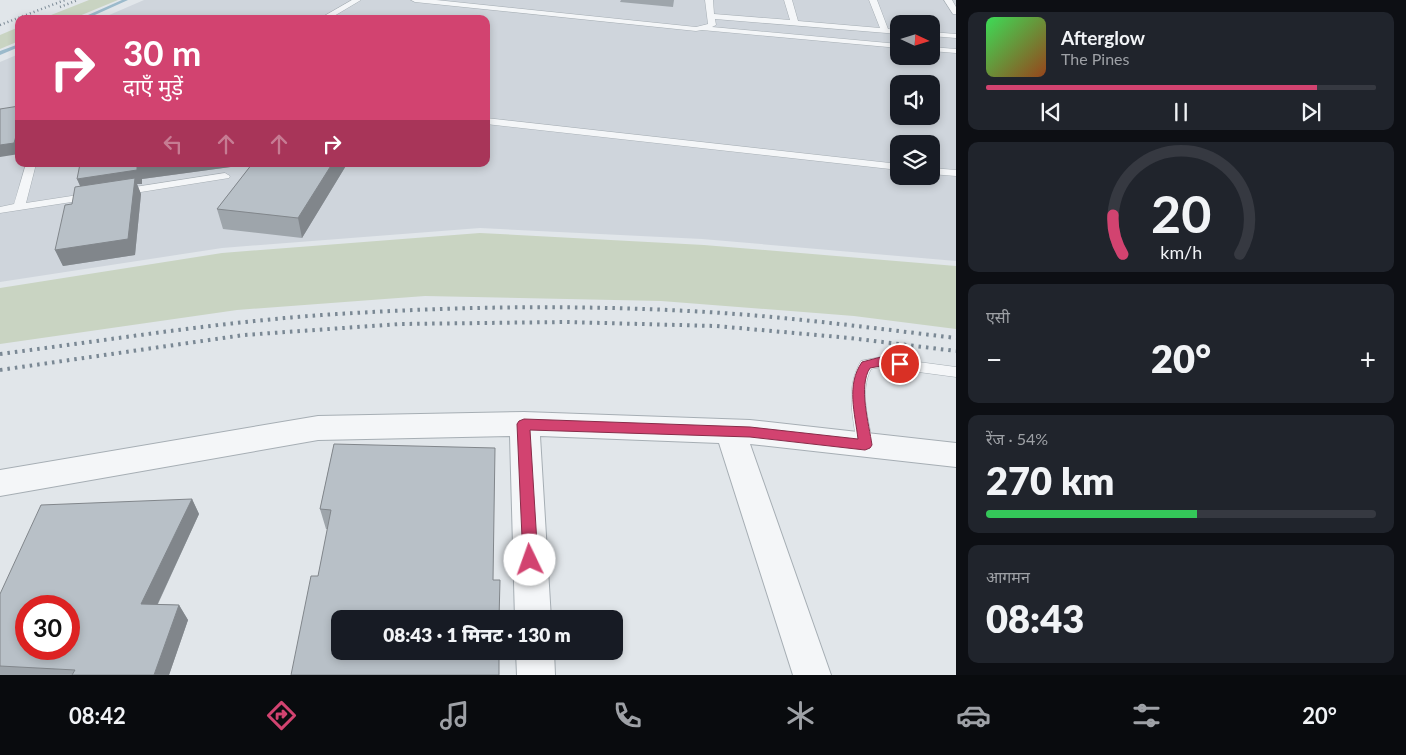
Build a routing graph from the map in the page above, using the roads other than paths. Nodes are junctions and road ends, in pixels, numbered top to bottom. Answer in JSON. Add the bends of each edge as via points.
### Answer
{"nodes":[{"id":1,"x":357,"y":0,"type":"edge"},
{"id":2,"x":415,"y":0,"type":"edge"},
{"id":3,"x":710,"y":0,"type":"edge"},
{"id":4,"x":788,"y":0,"type":"edge"},
{"id":5,"x":873,"y":0,"type":"edge"},
{"id":6,"x":948,"y":0,"type":"edge"},
{"id":7,"x":956,"y":12,"type":"edge"},
{"id":8,"x":330,"y":15,"type":"edge"},
{"id":9,"x":711,"y":16,"type":"junction"},
{"id":10,"x":795,"y":23,"type":"junction"},
{"id":11,"x":705,"y":29,"type":"junction"},
{"id":12,"x":885,"y":31,"type":"junction"},
{"id":13,"x":890,"y":31,"type":"edge"},
{"id":14,"x":940,"y":35,"type":"edge"},
{"id":15,"x":956,"y":36,"type":"edge"},
{"id":16,"x":890,"y":45,"type":"edge"},
{"id":17,"x":940,"y":50,"type":"edge"},
{"id":18,"x":956,"y":51,"type":"edge"},
{"id":19,"x":490,"y":121,"type":"edge"},
{"id":20,"x":890,"y":166,"type":"edge"},
{"id":21,"x":30,"y":167,"type":"edge"},
{"id":22,"x":940,"y":172,"type":"edge"},
{"id":23,"x":956,"y":173,"type":"edge"},
{"id":24,"x":224,"y":176,"type":"dead end"},
{"id":25,"x":19,"y":207,"type":"junction"},
{"id":26,"x":0,"y":210,"type":"edge"},
{"id":27,"x":956,"y":372,"type":"edge"},
{"id":28,"x":524,"y":424,"type":"junction"},
{"id":29,"x":731,"y":432,"type":"junction"},
{"id":30,"x":865,"y":445,"type":"junction"},
{"id":31,"x":956,"y":455,"type":"edge"},
{"id":32,"x":0,"y":483,"type":"edge"},
{"id":33,"x":534,"y":610,"type":"edge"},
{"id":34,"x":535,"y":660,"type":"edge"},
{"id":35,"x":536,"y":675,"type":"edge"},
{"id":36,"x":812,"y":675,"type":"edge"}],
"edges":[{"from":1,"to":8,"type":"lane"},
{"from":2,"to":11,"type":"lane"},
{"from":3,"to":9,"type":"lane"},
{"from":4,"to":10,"type":"lane"},
{"from":5,"to":12,"type":"lane"},
{"from":6,"to":7,"type":"lane"},
{"from":9,"to":10,"type":"lane"},
{"from":9,"to":11,"type":"lane","via":[[712,25]]},
{"from":10,"to":12,"type":"lane"},
{"from":11,"to":16,"type":"lane"},
{"from":12,"to":13,"type":"lane"},
{"from":14,"to":15,"type":"lane"},
{"from":17,"to":18,"type":"lane"},
{"from":19,"to":20,"type":"lane"},
{"from":21,"to":25,"type":"lane"},
{"from":22,"to":23,"type":"lane"},
{"from":24,"to":25,"type":"lane"},
{"from":25,"to":26,"type":"lane"},
{"from":27,"to":30,"type":"lane","via":[[881,362],[866,365],[858,387]]},
{"from":28,"to":29,"type":"street"},
{"from":28,"to":32,"type":"street","via":[[318,428]]},
{"from":28,"to":33,"type":"street"},
{"from":29,"to":30,"type":"street"},
{"from":29,"to":36,"type":"street"},
{"from":30,"to":31,"type":"street"},
{"from":34,"to":35,"type":"street"}]}
